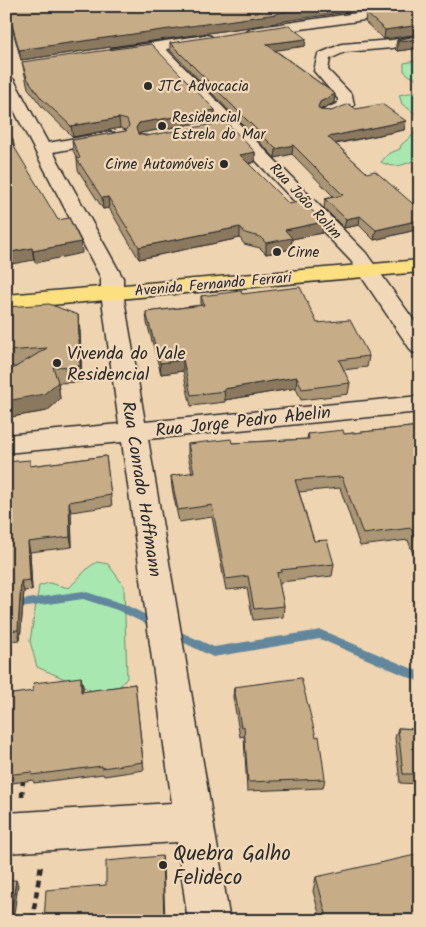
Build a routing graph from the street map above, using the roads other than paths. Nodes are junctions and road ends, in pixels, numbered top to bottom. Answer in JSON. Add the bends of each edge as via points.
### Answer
{"nodes":[{"id":1,"x":334,"y":6,"type":"edge"},
{"id":2,"x":420,"y":8,"type":"edge"},
{"id":3,"x":403,"y":10,"type":"junction"},
{"id":4,"x":350,"y":18,"type":"junction"},
{"id":5,"x":420,"y":21,"type":"edge"},
{"id":6,"x":243,"y":34,"type":"edge"},
{"id":7,"x":224,"y":36,"type":"edge"},
{"id":8,"x":420,"y":39,"type":"edge"},
{"id":9,"x":155,"y":46,"type":"junction"},
{"id":10,"x":99,"y":55,"type":"edge"},
{"id":11,"x":9,"y":72,"type":"edge"},
{"id":12,"x":327,"y":114,"type":"edge"},
{"id":13,"x":231,"y":124,"type":"junction"},
{"id":14,"x":212,"y":127,"type":"edge"},
{"id":15,"x":120,"y":135,"type":"edge"},
{"id":16,"x":43,"y":149,"type":"junction"},
{"id":17,"x":420,"y":253,"type":"edge"},
{"id":18,"x":364,"y":264,"type":"junction"},
{"id":19,"x":420,"y":266,"type":"edge"},
{"id":20,"x":112,"y":285,"type":"junction"},
{"id":21,"x":6,"y":287,"type":"edge"},
{"id":22,"x":6,"y":302,"type":"edge"},
{"id":23,"x":420,"y":347,"type":"edge"},
{"id":24,"x":420,"y":404,"type":"edge"},
{"id":25,"x":134,"y":432,"type":"junction"},
{"id":26,"x":6,"y":444,"type":"edge"},
{"id":27,"x":194,"y":821,"type":"junction"},
{"id":28,"x":24,"y":832,"type":"edge"},
{"id":29,"x":209,"y":921,"type":"edge"}],
"edges":[{"from":1,"to":4,"type":"street"},
{"from":2,"to":3,"type":"street"},
{"from":3,"to":4,"type":"street"},
{"from":3,"to":5,"type":"street"},
{"from":4,"to":6,"type":"street"},
{"from":7,"to":9,"type":"street"},
{"from":8,"to":12,"type":"street","via":[[342,48],[323,57],[321,71],[346,98],[346,105]]},
{"from":9,"to":10,"type":"street"},
{"from":9,"to":13,"type":"street","name":"Rua João Rolim"},
{"from":11,"to":16,"type":"street","name":"Rua Conrado Hoffmann"},
{"from":13,"to":14,"type":"street"},
{"from":13,"to":18,"type":"street","name":"Rua João Rolim"},
{"from":15,"to":16,"type":"street"},
{"from":16,"to":20,"type":"street","name":"Rua Conrado Hoffmann"},
{"from":17,"to":18,"type":"main road","name":"Avenida Fernando Ferrari"},
{"from":18,"to":19,"type":"main road","name":"Avenida Fernando Ferrari"},
{"from":18,"to":20,"type":"main road","name":"Avenida Fernando Ferrari"},
{"from":18,"to":23,"type":"street","name":"Rua João Rolim"},
{"from":20,"to":21,"type":"main road","name":"Avenida Fernando Ferrari"},
{"from":20,"to":22,"type":"main road","name":"Avenida Fernando Ferrari"},
{"from":20,"to":25,"type":"street","name":"Rua Conrado Hoffmann"},
{"from":24,"to":25,"type":"street","name":"Rua Jorge Pedro Abelin"},
{"from":25,"to":26,"type":"street","name":"Rua Jorge Pedro Abelin"},
{"from":25,"to":27,"type":"street","name":"Rua Conrado Hoffmann"},
{"from":27,"to":28,"type":"street"},
{"from":27,"to":29,"type":"street","name":"Rua Conrado Hoffmann"}]}
